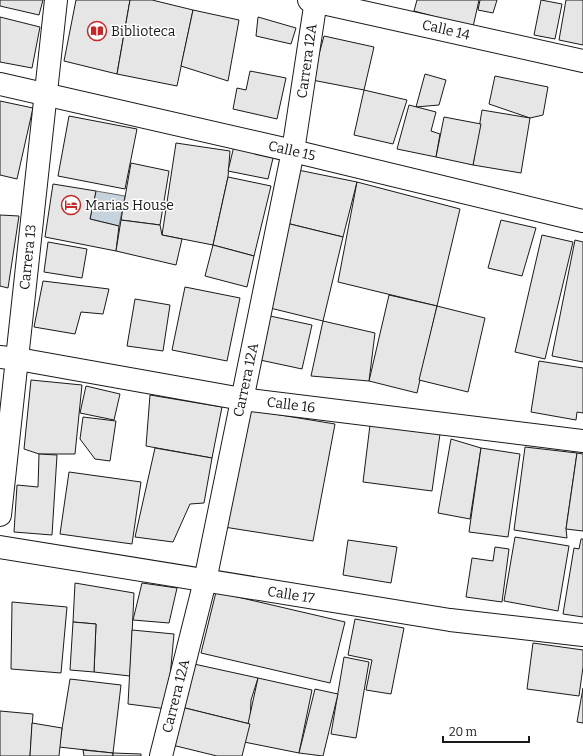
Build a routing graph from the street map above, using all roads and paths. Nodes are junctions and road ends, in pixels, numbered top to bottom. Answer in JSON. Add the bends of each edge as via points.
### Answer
{"nodes":[{"id":1,"x":56,"y":0,"type":"edge"},
{"id":2,"x":313,"y":0,"type":"edge"},
{"id":3,"x":583,"y":61,"type":"edge"},
{"id":4,"x":0,"y":84,"type":"edge"},
{"id":5,"x":45,"y":94,"type":"junction"},
{"id":6,"x":293,"y":151,"type":"junction"},
{"id":7,"x":583,"y":221,"type":"edge"},
{"id":8,"x":9,"y":358,"type":"edge"},
{"id":9,"x":242,"y":399,"type":"junction"},
{"id":10,"x":583,"y":441,"type":"edge"},
{"id":11,"x":0,"y":515,"type":"edge"},
{"id":12,"x":0,"y":547,"type":"edge"},
{"id":13,"x":205,"y":581,"type":"junction"},
{"id":14,"x":583,"y":635,"type":"edge"},
{"id":15,"x":161,"y":756,"type":"edge"}],
"edges":[{"from":1,"to":5,"type":"street","name":"Carrera 13"},
{"from":2,"to":3,"type":"street","name":"Calle 14"},
{"from":2,"to":6,"type":"street","name":"Carrera 12A"},
{"from":4,"to":5,"type":"street","name":"Calle 15"},
{"from":5,"to":6,"type":"street","name":"Calle 15"},
{"from":5,"to":8,"type":"street","name":"Carrera 13"},
{"from":6,"to":7,"type":"street","name":"Calle 15"},
{"from":6,"to":9,"type":"street","name":"Carrera 12A"},
{"from":8,"to":9,"type":"street","name":"Calle 16"},
{"from":8,"to":11,"type":"street","name":"Carrera 13"},
{"from":9,"to":10,"type":"street","name":"Calle 16"},
{"from":9,"to":13,"type":"street","name":"Carrera 12A"},
{"from":12,"to":13,"type":"street","name":"Calle 17"},
{"from":13,"to":14,"type":"street","name":"Calle 17","via":[[450,620]]},
{"from":13,"to":15,"type":"street","name":"Carrera 12A"}]}
